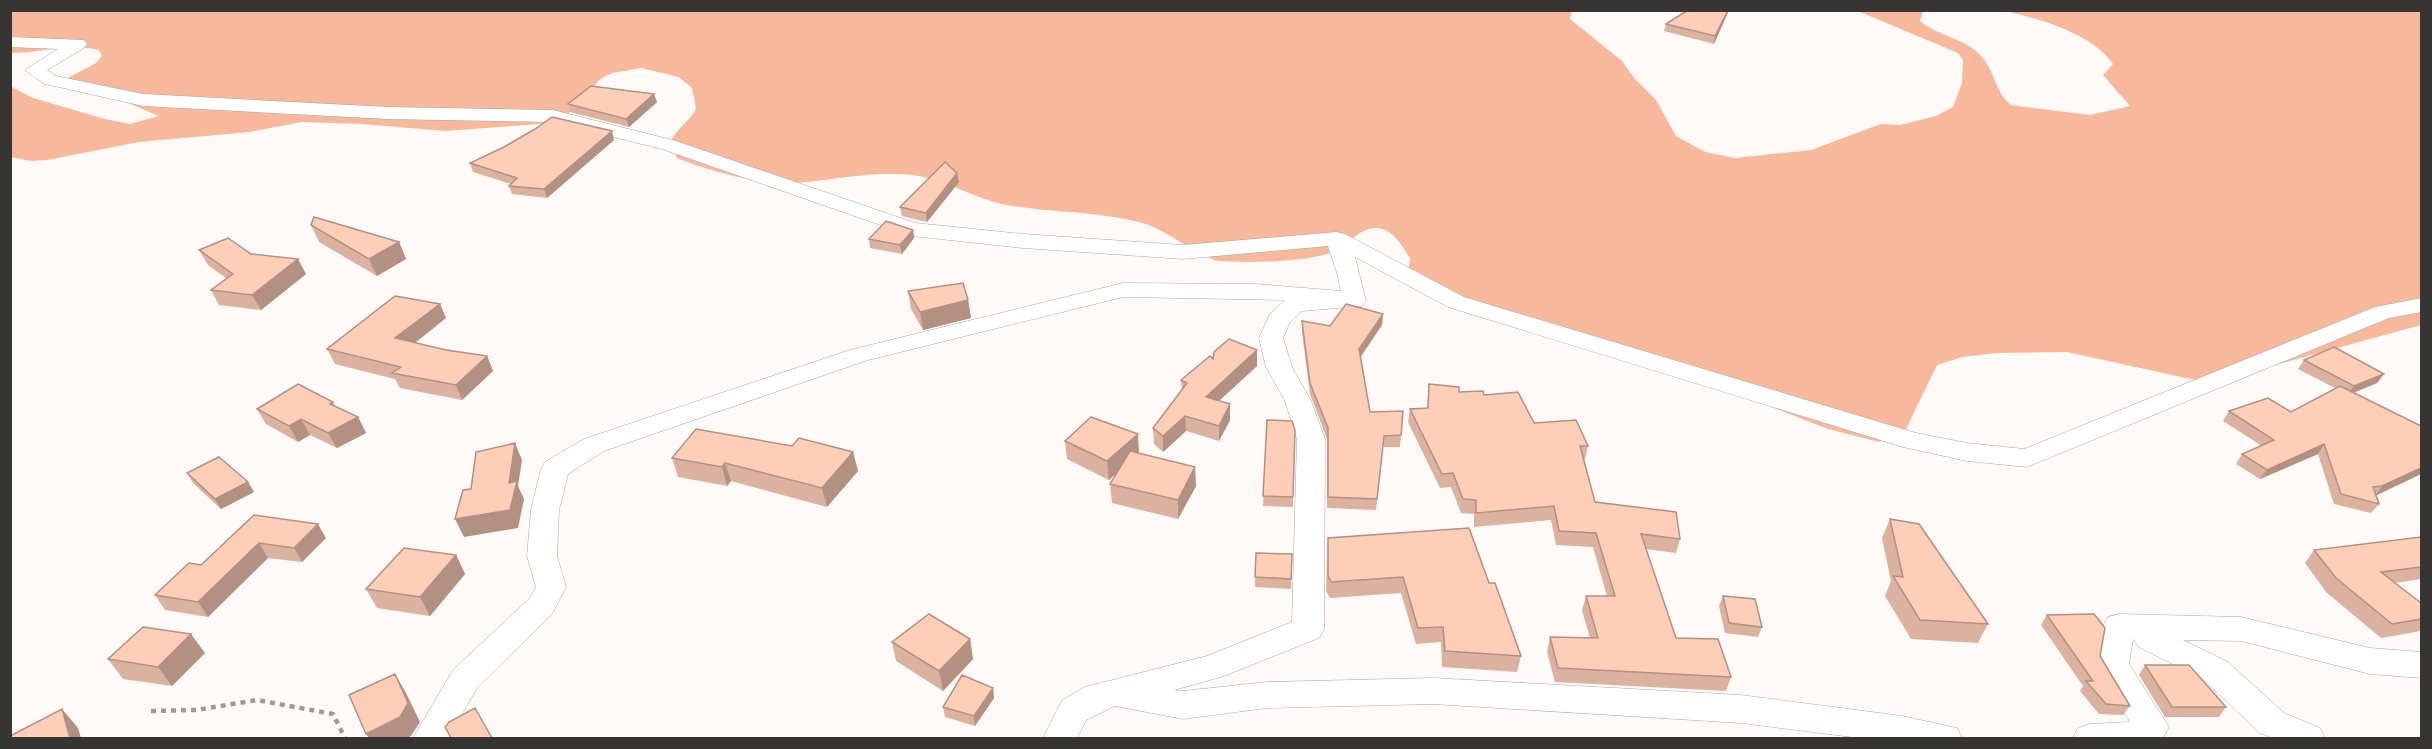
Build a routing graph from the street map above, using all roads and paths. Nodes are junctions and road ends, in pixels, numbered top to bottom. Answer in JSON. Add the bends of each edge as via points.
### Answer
{"nodes":[{"id":1,"x":10,"y":42,"type":"edge"},
{"id":2,"x":78,"y":44,"type":"junction"},
{"id":3,"x":10,"y":50,"type":"edge"},
{"id":4,"x":1337,"y":239,"type":"junction"},
{"id":5,"x":1354,"y":301,"type":"junction"},
{"id":6,"x":2421,"y":305,"type":"edge"},
{"id":7,"x":2150,"y":627,"type":"junction"},
{"id":8,"x":2421,"y":665,"type":"edge"},
{"id":9,"x":1113,"y":693,"type":"junction"},
{"id":10,"x":151,"y":711,"type":"dead end"},
{"id":11,"x":345,"y":738,"type":"edge"},
{"id":12,"x":430,"y":738,"type":"edge"},
{"id":13,"x":1059,"y":738,"type":"edge"},
{"id":14,"x":1945,"y":738,"type":"edge"},
{"id":15,"x":2090,"y":738,"type":"edge"},
{"id":16,"x":2308,"y":738,"type":"edge"}],
"edges":[{"from":1,"to":2,"type":"street"},
{"from":2,"to":3,"type":"street"},
{"from":2,"to":4,"type":"street","via":[[34,70],[50,80],[142,100],[388,113],[553,116],[669,145],[912,229],[1183,252]]},
{"from":4,"to":5,"type":"street"},
{"from":4,"to":6,"type":"street","via":[[1456,302],[1493,314],[1913,441],[2027,458],[2383,312]]},
{"from":5,"to":9,"type":"street","via":[[1295,303],[1280,319],[1271,338],[1279,367],[1298,401],[1311,439],[1308,629],[1212,667]]},
{"from":5,"to":12,"type":"street","via":[[1255,291],[1123,290],[859,355],[594,445],[555,469],[545,510],[542,556],[551,587],[541,606],[465,679]]},
{"from":7,"to":8,"type":"street","via":[[2241,629],[2370,662]]},
{"from":7,"to":15,"type":"street","via":[[2119,626],[2112,665],[2152,727],[2148,735]]},
{"from":7,"to":16,"type":"street","via":[[2151,638],[2216,671],[2272,723]]},
{"from":9,"to":13,"type":"street","via":[[1074,710]]},
{"from":9,"to":14,"type":"street","via":[[1183,705],[1267,695],[1433,691],[1616,700],[1741,709]]},
{"from":10,"to":11,"type":"path","via":[[196,710],[257,700],[333,714]]}]}
